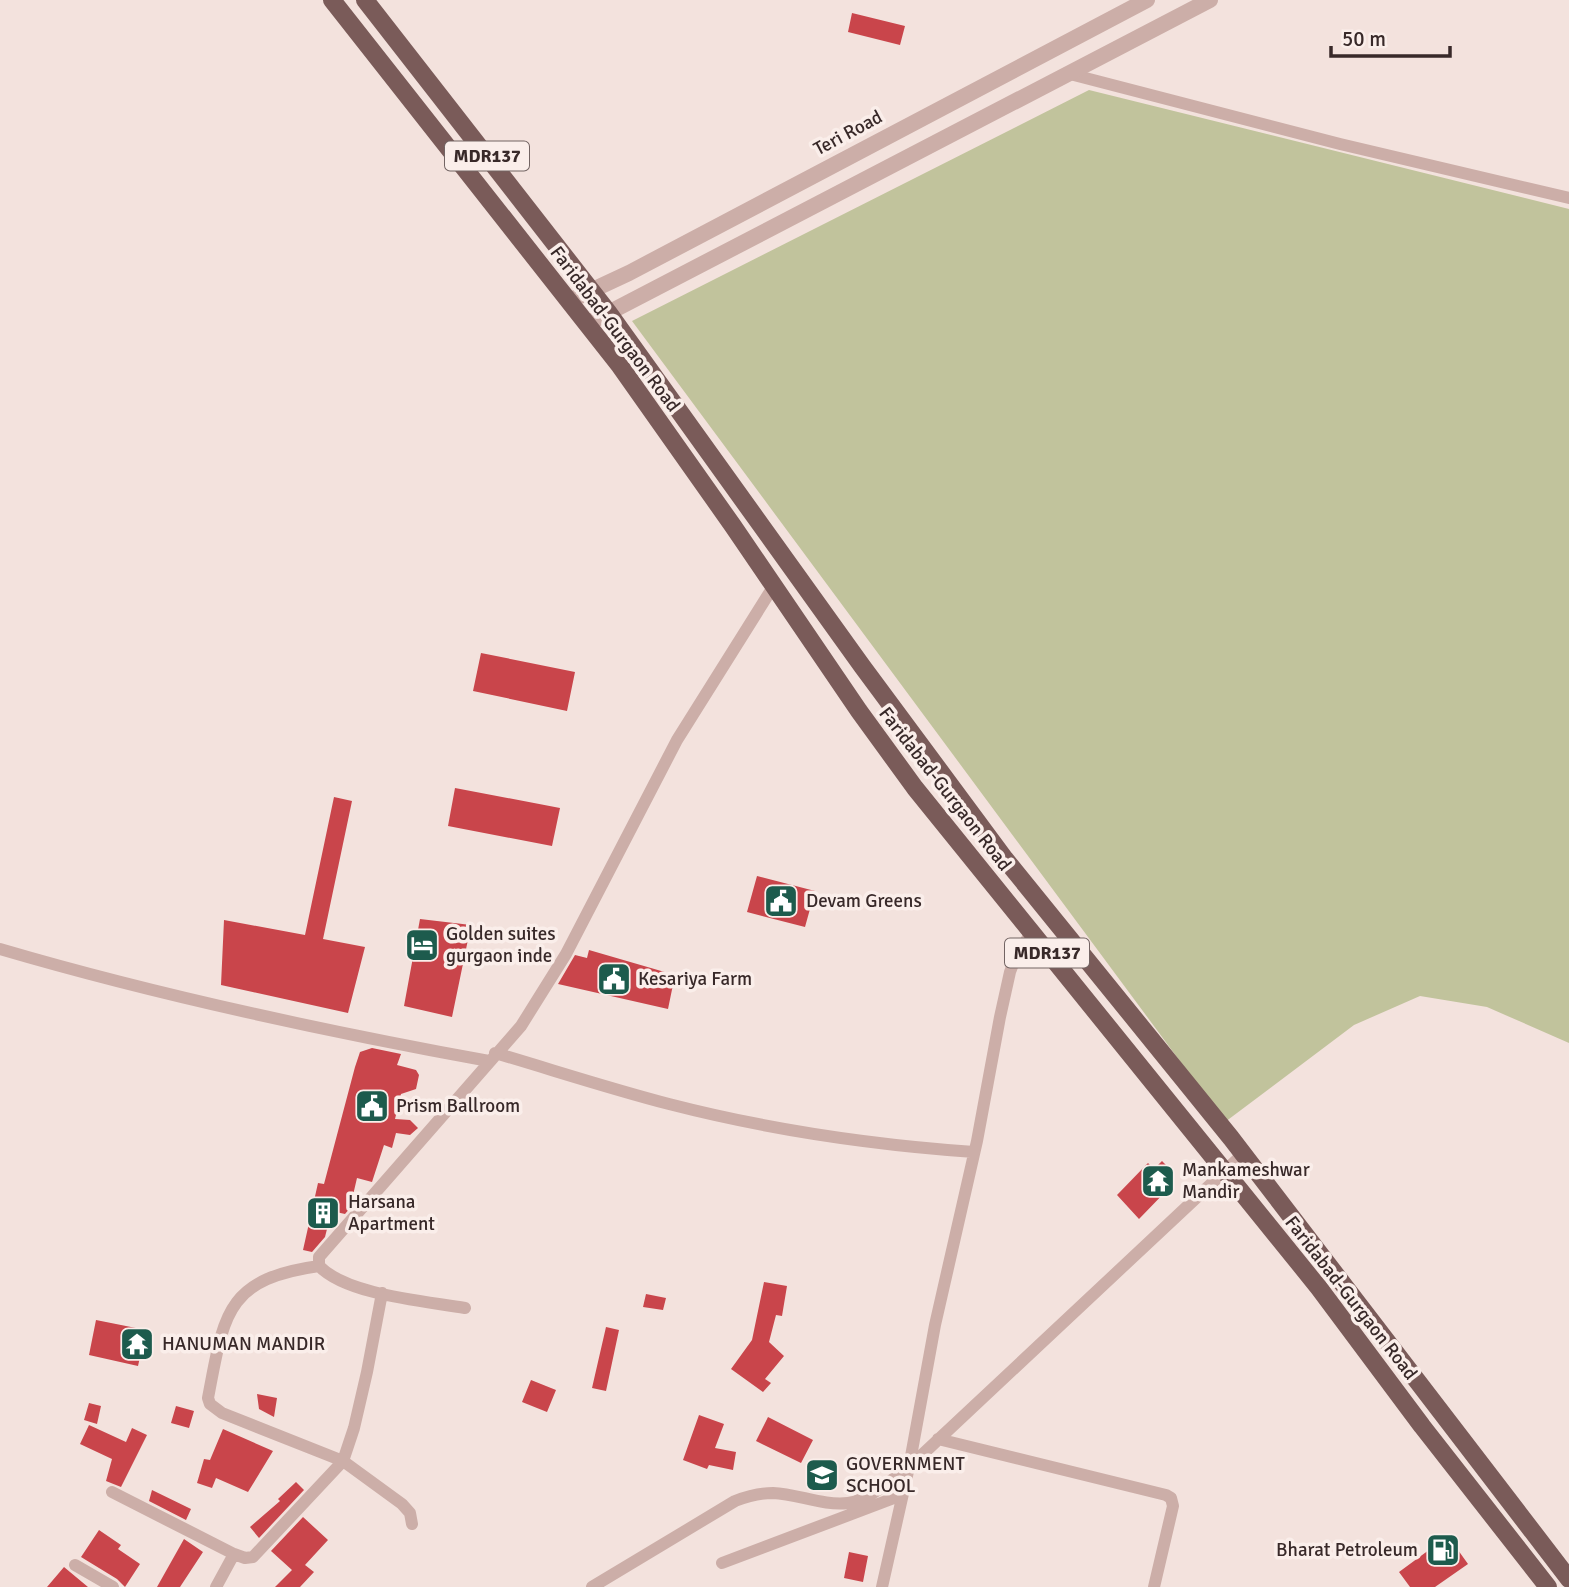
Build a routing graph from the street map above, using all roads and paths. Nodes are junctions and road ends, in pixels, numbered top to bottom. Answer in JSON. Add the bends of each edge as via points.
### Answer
{"nodes":[{"id":1,"x":332,"y":0,"type":"edge"},
{"id":2,"x":365,"y":0,"type":"edge"},
{"id":3,"x":1147,"y":0,"type":"edge"},
{"id":4,"x":1210,"y":0,"type":"edge"},
{"id":5,"x":1070,"y":74,"type":"junction"},
{"id":6,"x":1569,"y":198,"type":"edge"},
{"id":7,"x":591,"y":292,"type":"junction"},
{"id":8,"x":569,"y":301,"type":"junction"},
{"id":9,"x":608,"y":313,"type":"junction"},
{"id":10,"x":587,"y":324,"type":"junction"},
{"id":11,"x":773,"y":587,"type":"junction"},
{"id":12,"x":1031,"y":933,"type":"junction"},
{"id":13,"x":0,"y":949,"type":"edge"},
{"id":14,"x":492,"y":1057,"type":"junction"},
{"id":15,"x":974,"y":1152,"type":"junction"},
{"id":16,"x":1242,"y":1155,"type":"junction"},
{"id":17,"x":1225,"y":1172,"type":"junction"},
{"id":18,"x":319,"y":1266,"type":"junction"},
{"id":19,"x":382,"y":1293,"type":"junction"},
{"id":20,"x":465,"y":1308,"type":"dead end"},
{"id":21,"x":938,"y":1439,"type":"junction"},
{"id":22,"x":343,"y":1461,"type":"junction"},
{"id":23,"x":909,"y":1467,"type":"junction"},
{"id":24,"x":112,"y":1492,"type":"dead end"},
{"id":25,"x":902,"y":1495,"type":"junction"},
{"id":26,"x":412,"y":1524,"type":"dead end"},
{"id":27,"x":234,"y":1554,"type":"junction"},
{"id":28,"x":722,"y":1563,"type":"dead end"},
{"id":29,"x":75,"y":1565,"type":"dead end"},
{"id":30,"x":1569,"y":1579,"type":"edge"},
{"id":31,"x":113,"y":1587,"type":"edge"},
{"id":32,"x":216,"y":1587,"type":"edge"},
{"id":33,"x":592,"y":1587,"type":"edge"},
{"id":34,"x":881,"y":1587,"type":"edge"},
{"id":35,"x":1154,"y":1587,"type":"edge"},
{"id":36,"x":1548,"y":1587,"type":"edge"}],
"edges":[{"from":1,"to":8,"type":"main road","name":"Faridabad-Gurgaon Road","number":"MDR137"},
{"from":2,"to":7,"type":"main road","name":"Faridabad-Gurgaon Road","number":"MDR137"},
{"from":3,"to":7,"type":"street","name":"Teri Road"},
{"from":4,"to":5,"type":"street"},
{"from":5,"to":6,"type":"street"},
{"from":5,"to":9,"type":"street"},
{"from":7,"to":8,"type":"street","name":"Teri Road"},
{"from":7,"to":9,"type":"main road","name":"Faridabad-Gurgaon Road","number":"MDR137"},
{"from":8,"to":10,"type":"main road","name":"Faridabad-Gurgaon Road","number":"MDR137"},
{"from":9,"to":10,"type":"street"},
{"from":9,"to":16,"type":"main road","name":"Faridabad-Gurgaon Road","number":"MDR137","via":[[1005,859]]},
{"from":10,"to":11,"type":"main road","name":"Faridabad-Gurgaon Road","number":"MDR137"},
{"from":11,"to":12,"type":"main road","name":"Faridabad-Gurgaon Road","number":"MDR137","via":[[915,788]]},
{"from":11,"to":14,"type":"street","via":[[677,740],[566,954],[521,1026]]},
{"from":12,"to":15,"type":"street","via":[[1010,972]]},
{"from":12,"to":17,"type":"main road","name":"Faridabad-Gurgaon Road","number":"MDR137"},
{"from":13,"to":14,"type":"street","via":[[245,1012],[369,1039]]},
{"from":14,"to":15,"type":"street","via":[[743,1121]]},
{"from":14,"to":18,"type":"street","via":[[324,1249]]},
{"from":15,"to":23,"type":"street"},
{"from":16,"to":17,"type":"street"},
{"from":16,"to":30,"type":"main road","name":"Faridabad-Gurgaon Road","number":"MDR137"},
{"from":17,"to":21,"type":"street"},
{"from":17,"to":36,"type":"main road","name":"Faridabad-Gurgaon Road","number":"MDR137"},
{"from":18,"to":19,"type":"street","via":[[338,1281]]},
{"from":18,"to":22,"type":"street","via":[[258,1282],[235,1304],[220,1335],[208,1398],[222,1413]]},
{"from":19,"to":20,"type":"street"},
{"from":19,"to":22,"type":"street","via":[[368,1373]]},
{"from":21,"to":23,"type":"street"},
{"from":21,"to":35,"type":"street","via":[[1166,1495],[1173,1506]]},
{"from":22,"to":26,"type":"street","via":[[402,1504]]},
{"from":22,"to":27,"type":"street","via":[[253,1557]]},
{"from":23,"to":25,"type":"street"},
{"from":23,"to":33,"type":"street","via":[[850,1503],[774,1493],[735,1501]]},
{"from":24,"to":27,"type":"street"},
{"from":25,"to":28,"type":"street"},
{"from":25,"to":34,"type":"street"},
{"from":27,"to":32,"type":"street"},
{"from":29,"to":31,"type":"street"}]}
